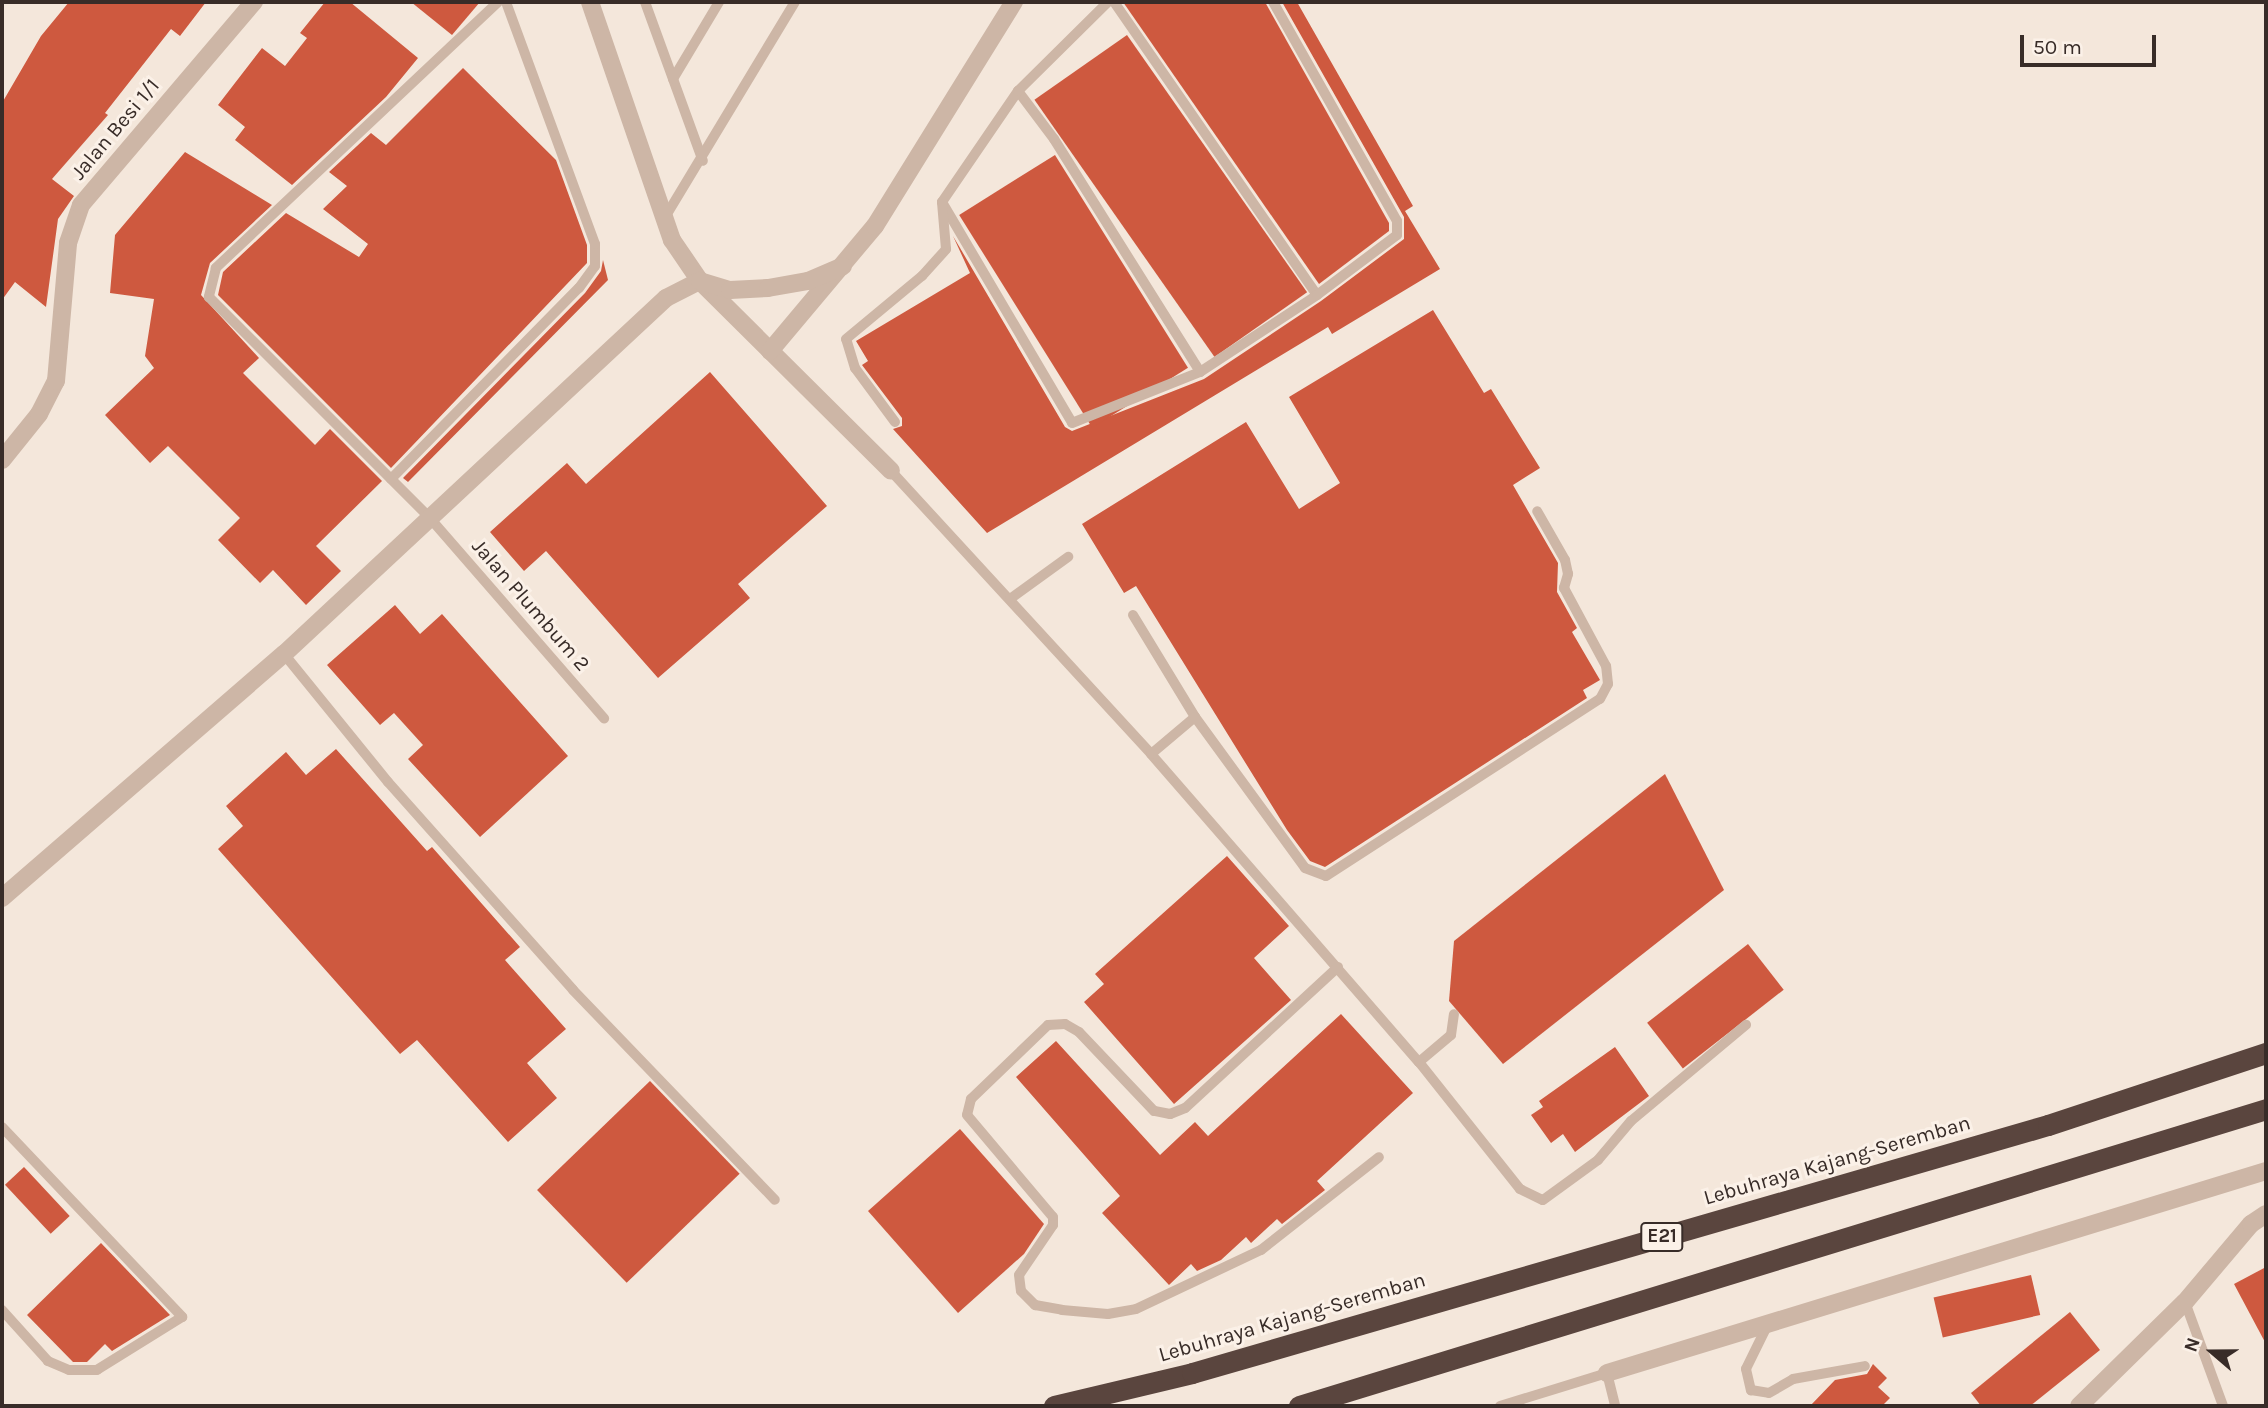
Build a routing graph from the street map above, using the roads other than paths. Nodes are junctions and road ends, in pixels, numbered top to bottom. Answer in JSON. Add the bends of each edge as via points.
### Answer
{"nodes":[{"id":1,"x":254,"y":2,"type":"edge"},
{"id":2,"x":498,"y":2,"type":"edge"},
{"id":3,"x":506,"y":2,"type":"edge"},
{"id":4,"x":590,"y":2,"type":"edge"},
{"id":5,"x":645,"y":2,"type":"edge"},
{"id":6,"x":719,"y":2,"type":"edge"},
{"id":7,"x":795,"y":2,"type":"edge"},
{"id":8,"x":1014,"y":2,"type":"edge"},
{"id":9,"x":1108,"y":2,"type":"edge"},
{"id":10,"x":1114,"y":2,"type":"edge"},
{"id":11,"x":1273,"y":2,"type":"edge"},
{"id":12,"x":673,"y":79,"type":"junction"},
{"id":13,"x":1018,"y":91,"type":"junction"},
{"id":14,"x":703,"y":161,"type":"junction"},
{"id":15,"x":942,"y":202,"type":"junction"},
{"id":16,"x":664,"y":219,"type":"junction"},
{"id":17,"x":843,"y":266,"type":"junction"},
{"id":18,"x":699,"y":281,"type":"junction"},
{"id":19,"x":1317,"y":295,"type":"junction"},
{"id":20,"x":770,"y":351,"type":"junction"},
{"id":21,"x":1200,"y":372,"type":"junction"},
{"id":22,"x":895,"y":422,"type":"dead end"},
{"id":23,"x":2,"y":460,"type":"edge"},
{"id":24,"x":891,"y":471,"type":"joint"},
{"id":25,"x":391,"y":479,"type":"junction"},
{"id":26,"x":1536,"y":511,"type":"dead end"},
{"id":27,"x":429,"y":517,"type":"junction"},
{"id":28,"x":1068,"y":557,"type":"dead end"},
{"id":29,"x":1010,"y":599,"type":"junction"},
{"id":30,"x":1133,"y":615,"type":"dead end"},
{"id":31,"x":284,"y":654,"type":"junction"},
{"id":32,"x":1195,"y":717,"type":"junction"},
{"id":33,"x":604,"y":718,"type":"dead end"},
{"id":34,"x":1151,"y":754,"type":"junction"},
{"id":35,"x":2,"y":898,"type":"edge"},
{"id":36,"x":1338,"y":967,"type":"junction"},
{"id":37,"x":1454,"y":1014,"type":"dead end"},
{"id":38,"x":1746,"y":1025,"type":"dead end"},
{"id":39,"x":2266,"y":1053,"type":"edge"},
{"id":40,"x":1419,"y":1062,"type":"junction"},
{"id":41,"x":2266,"y":1109,"type":"edge"},
{"id":42,"x":2,"y":1127,"type":"edge"},
{"id":43,"x":1379,"y":1157,"type":"dead end"},
{"id":44,"x":2266,"y":1171,"type":"edge"},
{"id":45,"x":775,"y":1200,"type":"dead end"},
{"id":46,"x":2266,"y":1214,"type":"edge"},
{"id":47,"x":2185,"y":1303,"type":"junction"},
{"id":48,"x":2,"y":1310,"type":"edge"},
{"id":49,"x":1768,"y":1324,"type":"junction"},
{"id":50,"x":1865,"y":1366,"type":"dead end"},
{"id":51,"x":1606,"y":1373,"type":"junction"},
{"id":52,"x":1054,"y":1406,"type":"edge"},
{"id":53,"x":1299,"y":1406,"type":"edge"},
{"id":54,"x":1500,"y":1406,"type":"edge"},
{"id":55,"x":1615,"y":1406,"type":"edge"},
{"id":56,"x":2079,"y":1406,"type":"edge"},
{"id":57,"x":2223,"y":1406,"type":"edge"}],
"edges":[{"from":1,"to":23,"type":"street","name":"Jalan Besi 1/1","via":[[81,205],[68,243],[56,381],[39,414]]},
{"from":2,"to":25,"type":"lane","name":"Jalan Plumbum 2","via":[[216,268],[209,297]]},
{"from":3,"to":25,"type":"lane","via":[[595,244],[594,266],[579,288]]},
{"from":4,"to":16,"type":"street"},
{"from":5,"to":12,"type":"lane"},
{"from":6,"to":12,"type":"lane"},
{"from":7,"to":14,"type":"lane"},
{"from":8,"to":17,"type":"street","via":[[875,226]]},
{"from":9,"to":13,"type":"lane"},
{"from":10,"to":19,"type":"lane"},
{"from":11,"to":19,"type":"lane","via":[[1397,221],[1397,235]]},
{"from":12,"to":14,"type":"lane"},
{"from":13,"to":15,"type":"lane"},
{"from":13,"to":21,"type":"lane","via":[[1055,139]]},
{"from":14,"to":16,"type":"lane"},
{"from":15,"to":21,"type":"lane","via":[[1072,423]]},
{"from":15,"to":22,"type":"lane","via":[[946,249],[922,276],[846,339],[855,368]]},
{"from":16,"to":18,"type":"street"},
{"from":17,"to":18,"type":"street","via":[[808,281],[768,288],[730,290]]},
{"from":17,"to":20,"type":"street"},
{"from":18,"to":20,"type":"street"},
{"from":18,"to":27,"type":"street","via":[[666,298],[634,324]]},
{"from":19,"to":21,"type":"lane"},
{"from":20,"to":24,"type":"street"},
{"from":24,"to":29,"type":"lane"},
{"from":25,"to":27,"type":"lane","name":"Jalan Plumbum 2"},
{"from":26,"to":32,"type":"lane","via":[[1565,560],[1569,574],[1564,588],[1606,666],[1608,684],[1600,699],[1326,876],[1306,868]]},
{"from":27,"to":31,"type":"street"},
{"from":27,"to":33,"type":"lane","name":"Jalan Plumbum 2"},
{"from":28,"to":29,"type":"lane"},
{"from":29,"to":34,"type":"lane"},
{"from":30,"to":32,"type":"lane"},
{"from":31,"to":35,"type":"street"},
{"from":31,"to":45,"type":"lane","via":[[388,782],[573,990]]},
{"from":32,"to":34,"type":"lane"},
{"from":34,"to":36,"type":"lane"},
{"from":36,"to":40,"type":"lane"},
{"from":36,"to":43,"type":"lane","via":[[1185,1108],[1170,1114],[1154,1111],[1079,1032],[1065,1024],[1048,1025],[971,1099],[967,1115],[1053,1217],[1053,1225],[1019,1275],[1021,1291],[1035,1305],[1062,1310],[1108,1314],[1136,1309],[1261,1250]]},
{"from":37,"to":40,"type":"lane","via":[[1451,1035]]},
{"from":38,"to":40,"type":"lane","via":[[1631,1121],[1598,1160],[1543,1200],[1520,1189]]},
{"from":39,"to":52,"type":"highway","name":"Lebuhraya Kajang-Seremban","number":"E21","via":[[2021,1133],[1192,1373]]},
{"from":41,"to":53,"type":"highway"},
{"from":42,"to":48,"type":"lane","via":[[182,1317],[97,1370],[69,1370],[48,1361]]},
{"from":44,"to":49,"type":"street"},
{"from":46,"to":47,"type":"street","via":[[2251,1224]]},
{"from":47,"to":56,"type":"street"},
{"from":47,"to":57,"type":"lane"},
{"from":49,"to":50,"type":"lane","via":[[1746,1369],[1751,1390],[1769,1393],[1793,1379]]},
{"from":49,"to":51,"type":"street"},
{"from":51,"to":54,"type":"lane"},
{"from":51,"to":55,"type":"lane"}]}
